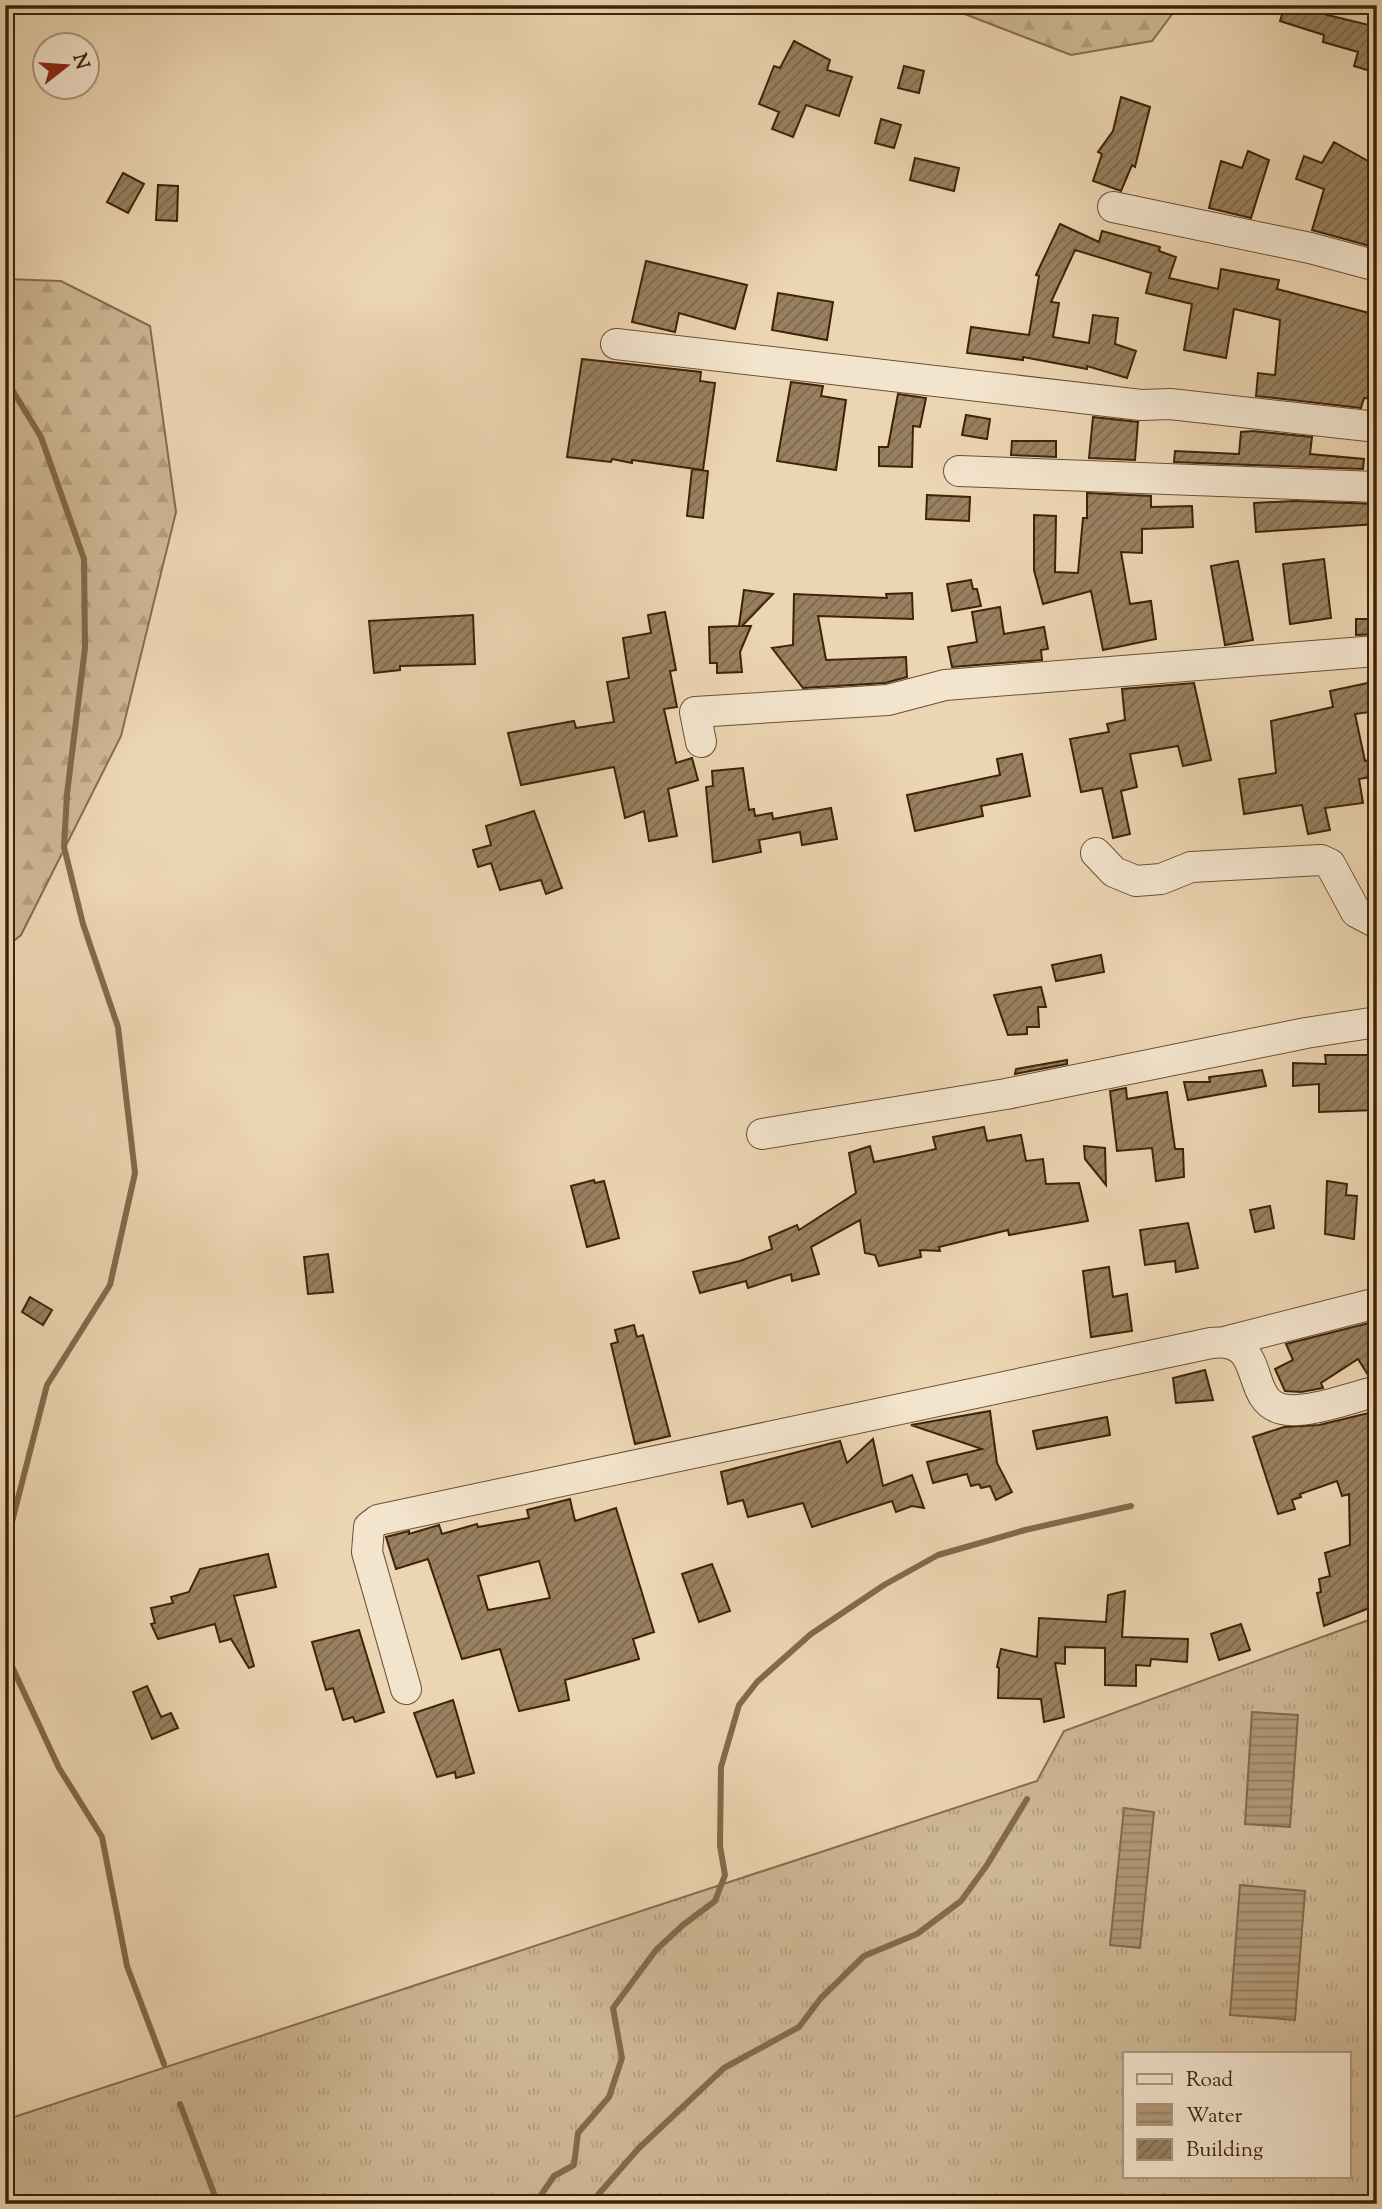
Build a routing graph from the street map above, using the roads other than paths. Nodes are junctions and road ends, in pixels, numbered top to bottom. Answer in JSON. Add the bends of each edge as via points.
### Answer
{"nodes":[{"id":1,"x":1113,"y":207,"type":"dead end"},
{"id":2,"x":1377,"y":266,"type":"edge"},
{"id":3,"x":616,"y":344,"type":"dead end"},
{"id":4,"x":806,"y":349,"type":"dead end"},
{"id":5,"x":1170,"y":404,"type":"junction"},
{"id":6,"x":1377,"y":427,"type":"edge"},
{"id":7,"x":959,"y":471,"type":"dead end"},
{"id":8,"x":1377,"y":487,"type":"edge"},
{"id":9,"x":1377,"y":651,"type":"edge"},
{"id":10,"x":701,"y":742,"type":"dead end"},
{"id":11,"x":1096,"y":853,"type":"dead end"},
{"id":12,"x":1377,"y":923,"type":"edge"},
{"id":13,"x":1377,"y":1022,"type":"edge"},
{"id":14,"x":762,"y":1134,"type":"dead end"},
{"id":15,"x":1377,"y":1303,"type":"edge"},
{"id":16,"x":1228,"y":1341,"type":"junction"},
{"id":17,"x":1377,"y":1391,"type":"edge"},
{"id":18,"x":406,"y":1689,"type":"dead end"}],
"edges":[{"from":1,"to":2,"type":"street"},
{"from":3,"to":5,"type":"street","via":[[1141,405]]},
{"from":4,"to":5,"type":"street","via":[[1131,392]]},
{"from":5,"to":6,"type":"street"},
{"from":7,"to":8,"type":"street"},
{"from":9,"to":10,"type":"street","via":[[945,685],[888,700],[695,712]]},
{"from":11,"to":12,"type":"street","via":[[1114,872],[1136,881],[1161,879],[1191,867],[1321,860],[1329,863],[1356,912]]},
{"from":13,"to":14,"type":"street","via":[[1006,1094]]},
{"from":15,"to":16,"type":"street"},
{"from":16,"to":17,"type":"street","via":[[1249,1359],[1266,1399],[1284,1410]]},
{"from":16,"to":18,"type":"street","via":[[378,1520],[369,1527],[367,1552]]}]}
